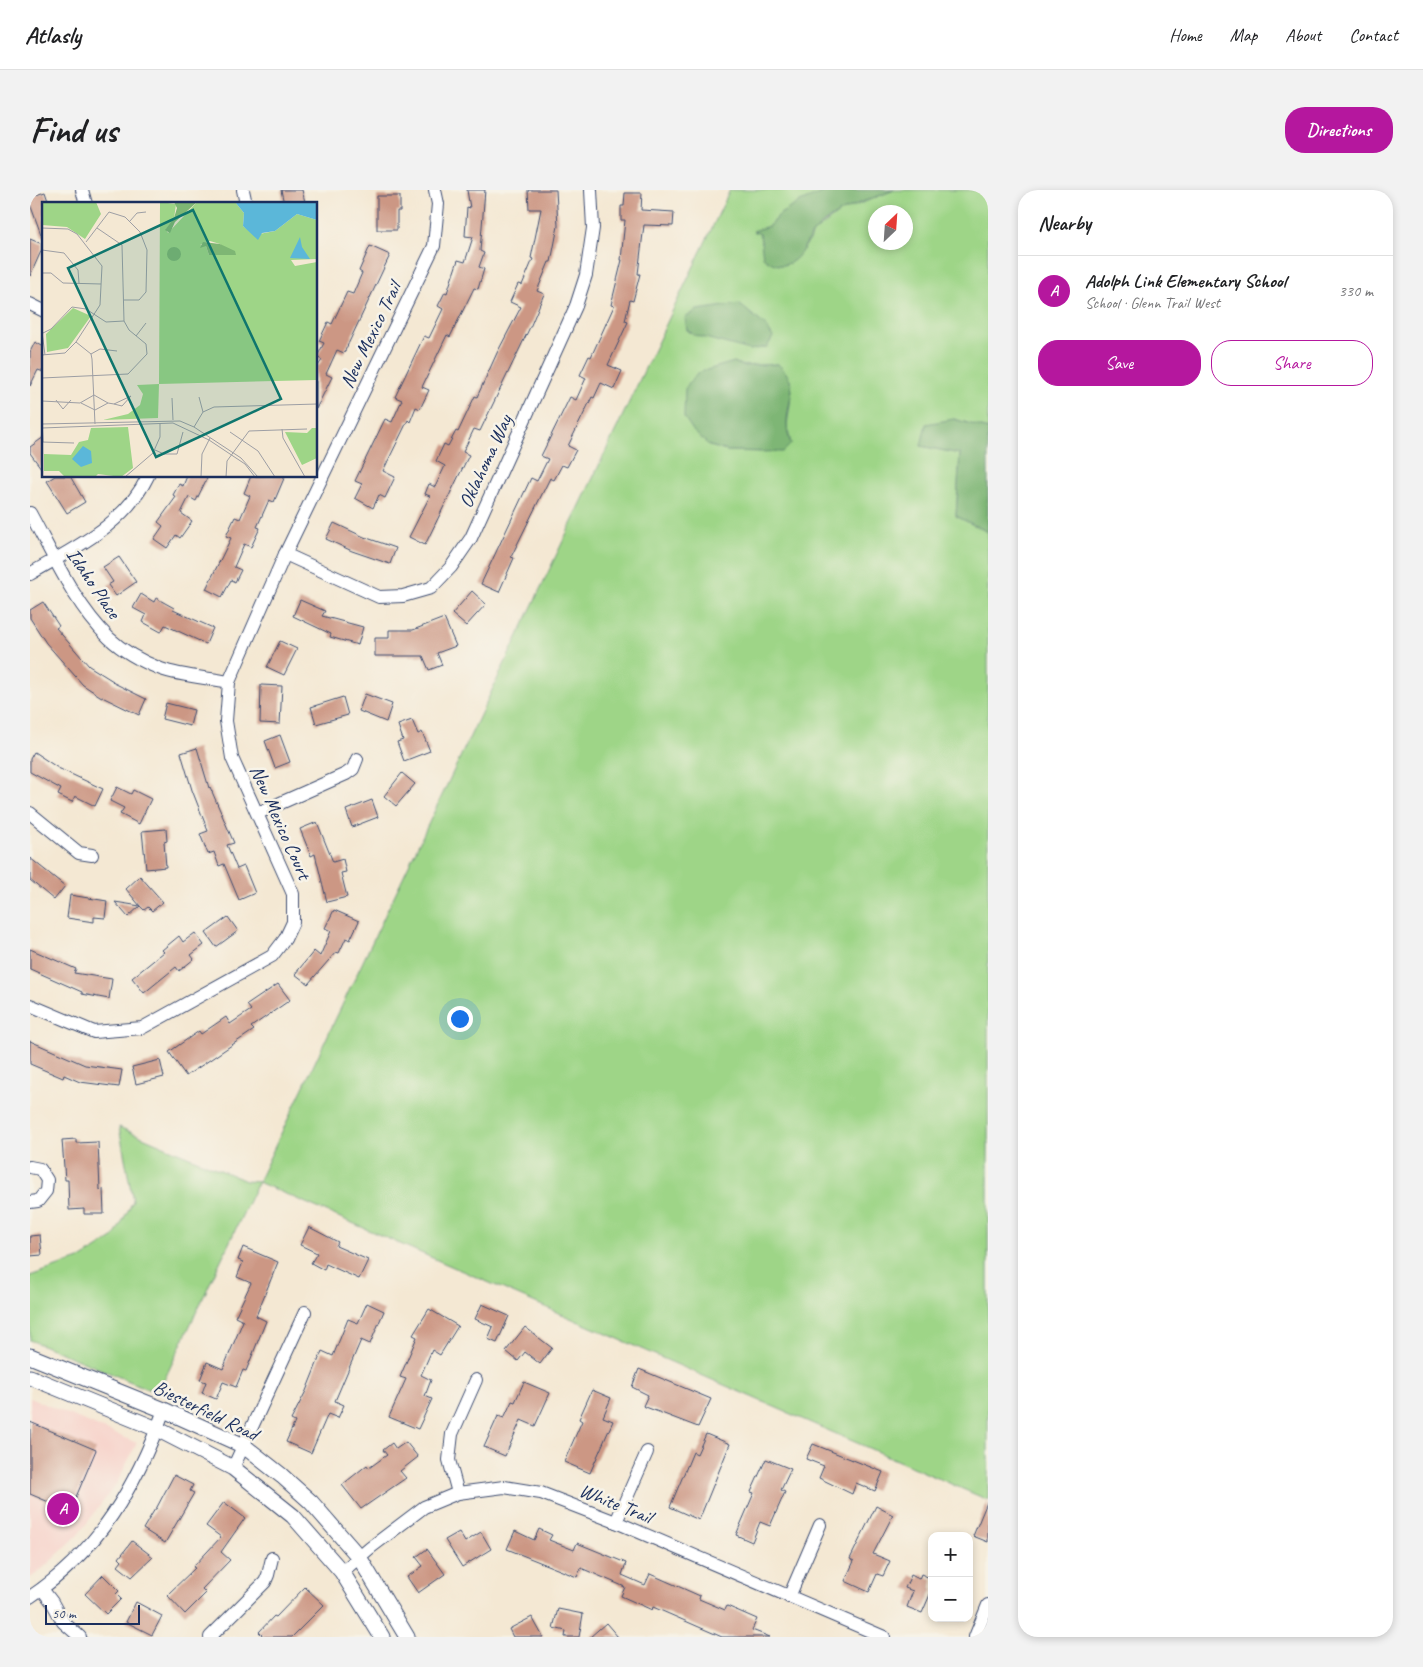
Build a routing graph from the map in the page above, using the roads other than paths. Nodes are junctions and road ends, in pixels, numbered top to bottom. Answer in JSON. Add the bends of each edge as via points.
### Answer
{"nodes":[{"id":1,"x":435,"y":190,"type":"edge"},
{"id":2,"x":591,"y":190,"type":"edge"},
{"id":3,"x":30,"y":304,"type":"edge"},
{"id":4,"x":42,"y":310,"type":"edge"},
{"id":5,"x":147,"y":478,"type":"edge"},
{"id":6,"x":30,"y":513,"type":"edge"},
{"id":7,"x":285,"y":554,"type":"junction"},
{"id":8,"x":55,"y":559,"type":"junction"},
{"id":9,"x":30,"y":574,"type":"edge"},
{"id":10,"x":229,"y":682,"type":"junction"},
{"id":11,"x":357,"y":759,"type":"dead end"},
{"id":12,"x":30,"y":813,"type":"edge"},
{"id":13,"x":258,"y":813,"type":"junction"},
{"id":14,"x":92,"y":855,"type":"dead end"},
{"id":15,"x":30,"y":1005,"type":"edge"},
{"id":16,"x":30,"y":1167,"type":"edge"},
{"id":17,"x":30,"y":1202,"type":"edge"},
{"id":18,"x":305,"y":1312,"type":"dead end"},
{"id":19,"x":30,"y":1356,"type":"edge"},
{"id":20,"x":30,"y":1377,"type":"edge"},
{"id":21,"x":476,"y":1380,"type":"dead end"},
{"id":22,"x":164,"y":1410,"type":"junction"},
{"id":23,"x":157,"y":1429,"type":"junction"},
{"id":24,"x":244,"y":1446,"type":"junction"},
{"id":25,"x":647,"y":1452,"type":"dead end"},
{"id":26,"x":233,"y":1468,"type":"junction"},
{"id":27,"x":458,"y":1493,"type":"junction"},
{"id":28,"x":616,"y":1522,"type":"junction"},
{"id":29,"x":820,"y":1525,"type":"dead end"},
{"id":30,"x":359,"y":1557,"type":"junction"},
{"id":31,"x":272,"y":1558,"type":"dead end"},
{"id":32,"x":342,"y":1572,"type":"junction"},
{"id":33,"x":42,"y":1590,"type":"junction"},
{"id":34,"x":30,"y":1597,"type":"edge"},
{"id":35,"x":789,"y":1597,"type":"junction"},
{"id":36,"x":988,"y":1605,"type":"edge"},
{"id":37,"x":80,"y":1637,"type":"edge"},
{"id":38,"x":210,"y":1637,"type":"edge"},
{"id":39,"x":382,"y":1637,"type":"edge"},
{"id":40,"x":407,"y":1637,"type":"edge"},
{"id":41,"x":884,"y":1637,"type":"edge"},
{"id":42,"x":975,"y":1637,"type":"edge"}],
"edges":[{"from":1,"to":7,"type":"street","name":"New Mexico Trail","via":[[438,204],[434,246]]},
{"from":2,"to":7,"type":"street","name":"Oklahoma Way","via":[[593,228],[586,275],[576,306],[471,538],[451,566],[431,588],[403,596],[379,597]]},
{"from":3,"to":4,"type":"street"},
{"from":5,"to":8,"type":"street","via":[[123,512],[102,531]]},
{"from":6,"to":8,"type":"street","name":"Idaho Place"},
{"from":7,"to":10,"type":"street","name":"New Mexico Trail"},
{"from":8,"to":9,"type":"street"},
{"from":8,"to":10,"type":"street","name":"Idaho Place","via":[[89,614],[110,639],[134,657],[163,670]]},
{"from":10,"to":13,"type":"street","name":"New Mexico Court","via":[[226,721],[232,758]]},
{"from":11,"to":13,"type":"street","via":[[353,769],[346,774]]},
{"from":12,"to":14,"type":"street","via":[[79,853]]},
{"from":13,"to":15,"type":"street","name":"New Mexico Court","via":[[293,894],[293,922],[272,956],[142,1028],[94,1032]]},
{"from":16,"to":17,"type":"street","via":[[40,1169],[47,1180],[46,1191],[38,1201]]},
{"from":18,"to":24,"type":"street"},
{"from":19,"to":22,"type":"street","name":"Biesterfield Road"},
{"from":20,"to":23,"type":"street","name":"Biesterfield Road"},
{"from":21,"to":27,"type":"street","via":[[452,1434],[449,1460]]},
{"from":22,"to":23,"type":"street"},
{"from":22,"to":24,"type":"street","name":"Biesterfield Road"},
{"from":23,"to":26,"type":"street","name":"Biesterfield Road"},
{"from":23,"to":33,"type":"street","via":[[143,1464],[111,1518],[73,1563]]},
{"from":24,"to":26,"type":"street"},
{"from":24,"to":30,"type":"street","name":"Biesterfield Road","via":[[311,1502]]},
{"from":25,"to":28,"type":"street"},
{"from":26,"to":32,"type":"street","name":"Biesterfield Road","via":[[293,1516]]},
{"from":27,"to":28,"type":"street","name":"White Trail","via":[[504,1487],[541,1493]]},
{"from":27,"to":30,"type":"street","name":"White Trail","via":[[424,1507]]},
{"from":28,"to":35,"type":"street","name":"White Trail"},
{"from":29,"to":35,"type":"street"},
{"from":30,"to":32,"type":"street","name":"White Trail"},
{"from":30,"to":40,"type":"street","name":"Biesterfield Road"},
{"from":31,"to":38,"type":"street","via":[[265,1582]]},
{"from":32,"to":39,"type":"street","name":"Biesterfield Road"},
{"from":33,"to":34,"type":"street"},
{"from":33,"to":37,"type":"street","via":[[63,1622]]},
{"from":35,"to":41,"type":"street","name":"White Trail"},
{"from":36,"to":42,"type":"street"}]}
